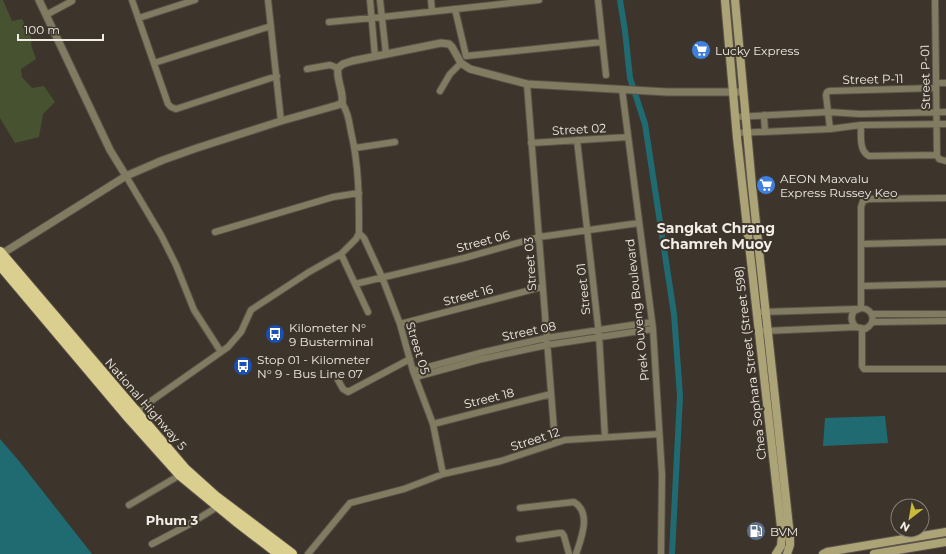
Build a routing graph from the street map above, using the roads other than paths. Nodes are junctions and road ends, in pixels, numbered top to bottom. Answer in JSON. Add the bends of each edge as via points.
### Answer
{"nodes":[{"id":1,"x":39,"y":0,"type":"edge"},
{"id":2,"x":132,"y":0,"type":"edge"},
{"id":3,"x":195,"y":0,"type":"edge"},
{"id":4,"x":268,"y":0,"type":"edge"},
{"id":5,"x":370,"y":0,"type":"edge"},
{"id":6,"x":380,"y":0,"type":"edge"},
{"id":7,"x":430,"y":0,"type":"edge"},
{"id":8,"x":539,"y":0,"type":"edge"},
{"id":9,"x":598,"y":0,"type":"edge"},
{"id":10,"x":725,"y":0,"type":"edge"},
{"id":11,"x":735,"y":0,"type":"edge"},
{"id":12,"x":935,"y":0,"type":"edge"},
{"id":13,"x":72,"y":1,"type":"edge"},
{"id":14,"x":455,"y":9,"type":"junction"},
{"id":15,"x":432,"y":11,"type":"junction"},
{"id":16,"x":46,"y":15,"type":"junction"},
{"id":17,"x":382,"y":17,"type":"junction"},
{"id":18,"x":139,"y":18,"type":"junction"},
{"id":19,"x":372,"y":18,"type":"junction"},
{"id":20,"x":328,"y":22,"type":"dead end"},
{"id":21,"x":271,"y":26,"type":"junction"},
{"id":22,"x":602,"y":42,"type":"junction"},
{"id":23,"x":386,"y":54,"type":"junction"},
{"id":24,"x":376,"y":56,"type":"junction"},
{"id":25,"x":154,"y":63,"type":"junction"},
{"id":26,"x":461,"y":63,"type":"junction"},
{"id":27,"x":338,"y":68,"type":"junction"},
{"id":28,"x":307,"y":69,"type":"dead end"},
{"id":29,"x":606,"y":75,"type":"dead end"},
{"id":30,"x":277,"y":76,"type":"junction"},
{"id":31,"x":946,"y":83,"type":"edge"},
{"id":32,"x":527,"y":84,"type":"junction"},
{"id":33,"x":936,"y":86,"type":"junction"},
{"id":34,"x":624,"y":89,"type":"junction"},
{"id":35,"x":440,"y":91,"type":"dead end"},
{"id":36,"x":742,"y":92,"type":"junction"},
{"id":37,"x":733,"y":93,"type":"junction"},
{"id":38,"x":342,"y":103,"type":"junction"},
{"id":39,"x":828,"y":110,"type":"junction"},
{"id":40,"x":937,"y":112,"type":"junction"},
{"id":41,"x":946,"y":112,"type":"edge"},
{"id":42,"x":764,"y":115,"type":"junction"},
{"id":43,"x":745,"y":116,"type":"junction"},
{"id":44,"x":735,"y":117,"type":"junction"},
{"id":45,"x":281,"y":121,"type":"junction"},
{"id":46,"x":937,"y":124,"type":"junction"},
{"id":47,"x":946,"y":124,"type":"edge"},
{"id":48,"x":861,"y":125,"type":"junction"},
{"id":49,"x":830,"y":129,"type":"junction"},
{"id":50,"x":765,"y":132,"type":"junction"},
{"id":51,"x":736,"y":133,"type":"junction"},
{"id":52,"x":746,"y":133,"type":"junction"},
{"id":53,"x":628,"y":137,"type":"junction"},
{"id":54,"x":577,"y":140,"type":"junction"},
{"id":55,"x":396,"y":142,"type":"dead end"},
{"id":56,"x":531,"y":143,"type":"junction"},
{"id":57,"x":355,"y":148,"type":"junction"},
{"id":58,"x":937,"y":155,"type":"junction"},
{"id":59,"x":946,"y":161,"type":"edge"},
{"id":60,"x":126,"y":176,"type":"junction"},
{"id":61,"x":359,"y":193,"type":"junction"},
{"id":62,"x":946,"y":198,"type":"edge"},
{"id":63,"x":639,"y":223,"type":"junction"},
{"id":64,"x":587,"y":230,"type":"junction"},
{"id":65,"x":215,"y":232,"type":"dead end"},
{"id":66,"x":359,"y":233,"type":"junction"},
{"id":67,"x":539,"y":237,"type":"junction"},
{"id":68,"x":946,"y":242,"type":"edge"},
{"id":69,"x":861,"y":244,"type":"junction"},
{"id":70,"x":1,"y":254,"type":"edge"},
{"id":71,"x":342,"y":254,"type":"junction"},
{"id":72,"x":0,"y":265,"type":"edge"},
{"id":73,"x":382,"y":277,"type":"junction"},
{"id":74,"x":355,"y":284,"type":"junction"},
{"id":75,"x":946,"y":284,"type":"edge"},
{"id":76,"x":861,"y":286,"type":"junction"},
{"id":77,"x":542,"y":287,"type":"junction"},
{"id":78,"x":762,"y":287,"type":"junction"},
{"id":79,"x":753,"y":288,"type":"junction"},
{"id":80,"x":36,"y":302,"type":"junction"},
{"id":81,"x":859,"y":308,"type":"junction"},
{"id":82,"x":368,"y":312,"type":"dead end"},
{"id":83,"x":756,"y":312,"type":"junction"},
{"id":84,"x":765,"y":312,"type":"junction"},
{"id":85,"x":872,"y":314,"type":"junction"},
{"id":86,"x":946,"y":314,"type":"edge"},
{"id":87,"x":652,"y":322,"type":"junction"},
{"id":88,"x":873,"y":322,"type":"junction"},
{"id":89,"x":946,"y":322,"type":"edge"},
{"id":90,"x":400,"y":324,"type":"junction"},
{"id":91,"x":859,"y":328,"type":"junction"},
{"id":92,"x":653,"y":329,"type":"junction"},
{"id":93,"x":598,"y":330,"type":"junction"},
{"id":94,"x":758,"y":331,"type":"junction"},
{"id":95,"x":767,"y":331,"type":"junction"},
{"id":96,"x":599,"y":337,"type":"junction"},
{"id":97,"x":546,"y":338,"type":"junction"},
{"id":98,"x":547,"y":345,"type":"junction"},
{"id":99,"x":222,"y":352,"type":"junction"},
{"id":100,"x":481,"y":356,"type":"junction"},
{"id":101,"x":410,"y":359,"type":"junction"},
{"id":102,"x":946,"y":370,"type":"edge"},
{"id":103,"x":414,"y":374,"type":"junction"},
{"id":104,"x":338,"y":380,"type":"dead end"},
{"id":105,"x":551,"y":394,"type":"junction"},
{"id":106,"x":132,"y":415,"type":"junction"},
{"id":107,"x":432,"y":424,"type":"junction"},
{"id":108,"x":659,"y":434,"type":"junction"},
{"id":109,"x":605,"y":437,"type":"junction"},
{"id":110,"x":554,"y":443,"type":"junction"},
{"id":111,"x":443,"y":474,"type":"junction"},
{"id":112,"x":180,"y":475,"type":"junction"},
{"id":113,"x":204,"y":491,"type":"junction"},
{"id":114,"x":129,"y":505,"type":"dead end"},
{"id":115,"x":217,"y":506,"type":"junction"},
{"id":116,"x":520,"y":508,"type":"dead end"},
{"id":117,"x":946,"y":532,"type":"edge"},
{"id":118,"x":519,"y":538,"type":"dead end"},
{"id":119,"x":946,"y":542,"type":"edge"},
{"id":120,"x":152,"y":544,"type":"dead end"},
{"id":121,"x":782,"y":553,"type":"edge"},
{"id":122,"x":279,"y":554,"type":"edge"},
{"id":123,"x":292,"y":554,"type":"edge"},
{"id":124,"x":308,"y":554,"type":"edge"},
{"id":125,"x":569,"y":554,"type":"edge"},
{"id":126,"x":576,"y":554,"type":"edge"},
{"id":127,"x":661,"y":554,"type":"edge"},
{"id":128,"x":823,"y":554,"type":"edge"},
{"id":129,"x":874,"y":554,"type":"edge"}],
"edges":[{"from":1,"to":16,"type":"street"},
{"from":2,"to":18,"type":"street"},
{"from":3,"to":18,"type":"street"},
{"from":4,"to":21,"type":"street"},
{"from":5,"to":19,"type":"street"},
{"from":6,"to":17,"type":"street"},
{"from":7,"to":15,"type":"street"},
{"from":8,"to":14,"type":"street"},
{"from":9,"to":22,"type":"street"},
{"from":10,"to":37,"type":"main road","name":"Chea Sophara Street (Street 598)"},
{"from":11,"to":36,"type":"main road","name":"Chea Sophara Street (Street 598)"},
{"from":12,"to":33,"type":"street","name":"Street P-01"},
{"from":13,"to":16,"type":"street"},
{"from":14,"to":15,"type":"street"},
{"from":14,"to":22,"type":"street","via":[[466,56]]},
{"from":15,"to":17,"type":"street"},
{"from":16,"to":60,"type":"street","via":[[110,150]]},
{"from":17,"to":19,"type":"street"},
{"from":17,"to":23,"type":"street"},
{"from":18,"to":25,"type":"street"},
{"from":19,"to":20,"type":"street"},
{"from":19,"to":24,"type":"street"},
{"from":21,"to":25,"type":"street"},
{"from":21,"to":30,"type":"street"},
{"from":22,"to":29,"type":"street"},
{"from":23,"to":24,"type":"street"},
{"from":23,"to":26,"type":"street","via":[[441,43],[449,44]]},
{"from":24,"to":27,"type":"street","via":[[347,63]]},
{"from":25,"to":30,"type":"street","via":[[168,104],[176,108]]},
{"from":26,"to":32,"type":"street","via":[[470,69]]},
{"from":26,"to":35,"type":"street","via":[[450,74]]},
{"from":27,"to":28,"type":"street","via":[[330,65]]},
{"from":27,"to":38,"type":"street"},
{"from":30,"to":45,"type":"street"},
{"from":31,"to":33,"type":"street","name":"Street P-11"},
{"from":32,"to":34,"type":"street"},
{"from":32,"to":56,"type":"street","name":"Street 03"},
{"from":33,"to":39,"type":"street","name":"Street P-11","via":[[829,91],[826,95]]},
{"from":33,"to":40,"type":"street","name":"Street P-01"},
{"from":34,"to":37,"type":"street"},
{"from":34,"to":53,"type":"street","name":"Prek Ouveng Boulevard"},
{"from":36,"to":37,"type":"street"},
{"from":36,"to":43,"type":"main road","name":"Chea Sophara Street (Street 598)"},
{"from":37,"to":44,"type":"main road","name":"Chea Sophara Street (Street 598)"},
{"from":38,"to":45,"type":"street"},
{"from":38,"to":57,"type":"street","via":[[347,110]]},
{"from":39,"to":40,"type":"street","via":[[851,113]]},
{"from":39,"to":42,"type":"street"},
{"from":39,"to":49,"type":"street"},
{"from":40,"to":41,"type":"street"},
{"from":40,"to":46,"type":"street","name":"Street P-01"},
{"from":42,"to":43,"type":"street"},
{"from":42,"to":50,"type":"street"},
{"from":43,"to":44,"type":"street"},
{"from":43,"to":52,"type":"main road","name":"Chea Sophara Street (Street 598)"},
{"from":44,"to":51,"type":"main road","name":"Chea Sophara Street (Street 598)"},
{"from":45,"to":60,"type":"street","via":[[177,155]]},
{"from":46,"to":47,"type":"street"},
{"from":46,"to":48,"type":"street"},
{"from":46,"to":58,"type":"street","name":"Street P-01"},
{"from":48,"to":49,"type":"street"},
{"from":48,"to":58,"type":"street","via":[[862,150],[869,156]]},
{"from":49,"to":50,"type":"street"},
{"from":50,"to":52,"type":"street"},
{"from":51,"to":52,"type":"street"},
{"from":51,"to":79,"type":"main road","name":"Chea Sophara Street (Street 598)"},
{"from":52,"to":78,"type":"main road","name":"Chea Sophara Street (Street 598)"},
{"from":53,"to":54,"type":"street","name":"Street 02"},
{"from":53,"to":63,"type":"street","name":"Prek Ouveng Boulevard"},
{"from":54,"to":56,"type":"street","name":"Street 02"},
{"from":54,"to":64,"type":"street","name":"Street 01"},
{"from":55,"to":57,"type":"street"},
{"from":56,"to":67,"type":"street","name":"Street 03"},
{"from":57,"to":61,"type":"street"},
{"from":58,"to":59,"type":"street","via":[[939,159]]},
{"from":60,"to":70,"type":"street"},
{"from":60,"to":99,"type":"street","via":[[161,235],[194,310]]},
{"from":61,"to":65,"type":"street"},
{"from":61,"to":66,"type":"street"},
{"from":62,"to":69,"type":"street","via":[[863,201]]},
{"from":63,"to":64,"type":"street","name":"Street 06"},
{"from":63,"to":87,"type":"street","name":"Prek Ouveng Boulevard"},
{"from":64,"to":67,"type":"street","name":"Street 06"},
{"from":64,"to":93,"type":"street","name":"Street 01"},
{"from":66,"to":71,"type":"street"},
{"from":66,"to":73,"type":"street","name":"Street 05","via":[[364,238]]},
{"from":67,"to":73,"type":"street","name":"Street 06"},
{"from":67,"to":77,"type":"street","name":"Street 03"},
{"from":68,"to":69,"type":"street"},
{"from":69,"to":76,"type":"street"},
{"from":70,"to":80,"type":"highway","name":"National Highway 5"},
{"from":71,"to":74,"type":"street"},
{"from":71,"to":99,"type":"street","via":[[250,310],[241,332]]},
{"from":72,"to":80,"type":"highway","name":"National Highway 5"},
{"from":73,"to":74,"type":"street","name":"Street 06"},
{"from":73,"to":90,"type":"street","name":"Street 05"},
{"from":74,"to":82,"type":"street"},
{"from":75,"to":76,"type":"street"},
{"from":76,"to":81,"type":"street"},
{"from":77,"to":90,"type":"street","name":"Street 16"},
{"from":77,"to":97,"type":"street","name":"Street 03"},
{"from":78,"to":79,"type":"main road"},
{"from":78,"to":84,"type":"main road","name":"Chea Sophara Street (Street 598)"},
{"from":79,"to":83,"type":"main road","name":"Chea Sophara Street (Street 598)"},
{"from":80,"to":106,"type":"highway","name":"National Highway 5"},
{"from":81,"to":84,"type":"street"},
{"from":81,"to":85,"type":"street","via":[[868,309]]},
{"from":81,"to":91,"type":"street","via":[[851,318]]},
{"from":83,"to":84,"type":"street"},
{"from":83,"to":94,"type":"main road","name":"Chea Sophara Street (Street 598)"},
{"from":84,"to":95,"type":"main road","name":"Chea Sophara Street (Street 598)"},
{"from":85,"to":86,"type":"street"},
{"from":85,"to":88,"type":"street"},
{"from":87,"to":92,"type":"street","name":"Prek Ouveng Boulevard"},
{"from":87,"to":93,"type":"street","name":"Street 08"},
{"from":88,"to":89,"type":"street"},
{"from":88,"to":91,"type":"street","via":[[868,328]]},
{"from":90,"to":101,"type":"street","name":"Street 05"},
{"from":91,"to":95,"type":"street"},
{"from":91,"to":102,"type":"street","via":[[864,369]]},
{"from":92,"to":96,"type":"street"},
{"from":92,"to":108,"type":"street","name":"Prek Ouveng Boulevard"},
{"from":93,"to":96,"type":"street","name":"Street 01"},
{"from":93,"to":97,"type":"street","name":"Street 08"},
{"from":94,"to":95,"type":"street"},
{"from":94,"to":121,"type":"main road","name":"Chea Sophara Street (Street 598)"},
{"from":95,"to":121,"type":"main road","name":"Chea Sophara Street (Street 598)","via":[[791,541]]},
{"from":96,"to":98,"type":"street"},
{"from":96,"to":109,"type":"street","name":"Street 01"},
{"from":97,"to":98,"type":"street","name":"Street 03"},
{"from":97,"to":100,"type":"street","name":"Street 08"},
{"from":98,"to":100,"type":"street"},
{"from":98,"to":105,"type":"street","name":"Street 03"},
{"from":99,"to":106,"type":"street"},
{"from":100,"to":103,"type":"street"},
{"from":101,"to":103,"type":"street","name":"Street 05"},
{"from":101,"to":104,"type":"street","via":[[348,392]]},
{"from":103,"to":107,"type":"street","name":"Street 05"},
{"from":105,"to":107,"type":"street","name":"Street 18"},
{"from":105,"to":110,"type":"street","name":"Street 03"},
{"from":106,"to":112,"type":"highway","name":"National Highway 5"},
{"from":106,"to":113,"type":"highway","name":"National Highway 5"},
{"from":107,"to":111,"type":"street","name":"Street 05"},
{"from":108,"to":109,"type":"street","name":"Street 12"},
{"from":108,"to":127,"type":"street","name":"Prek Ouveng Boulevard","via":[[662,475]]},
{"from":109,"to":110,"type":"street","name":"Street 12"},
{"from":110,"to":111,"type":"street","name":"Street 12","via":[[501,461]]},
{"from":111,"to":124,"type":"street","name":"Street 12","via":[[404,489],[350,503]]},
{"from":112,"to":113,"type":"highway","name":"National Highway 5"},
{"from":112,"to":114,"type":"street"},
{"from":113,"to":115,"type":"highway","name":"National Highway 5"},
{"from":113,"to":123,"type":"highway","name":"National Highway 5"},
{"from":115,"to":120,"type":"street"},
{"from":115,"to":122,"type":"highway","name":"National Highway 5"},
{"from":116,"to":126,"type":"street","via":[[574,502],[578,504],[584,519],[584,530]]},
{"from":117,"to":128,"type":"main road"},
{"from":118,"to":125,"type":"street","via":[[559,533],[564,536]]},
{"from":119,"to":129,"type":"main road"}]}
